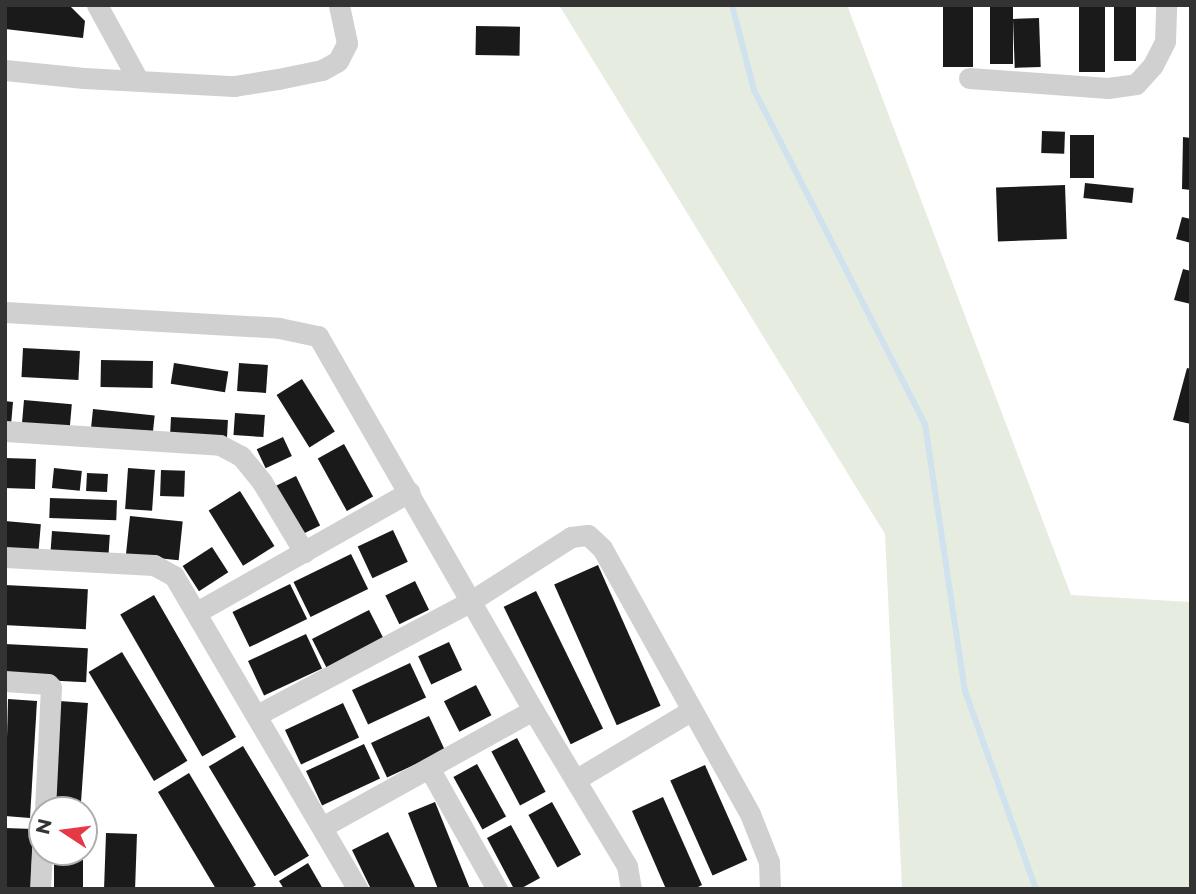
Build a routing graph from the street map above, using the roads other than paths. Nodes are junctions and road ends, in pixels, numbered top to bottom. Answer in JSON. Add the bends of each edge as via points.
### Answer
{"nodes":[{"id":1,"x":97,"y":5,"type":"edge"},
{"id":2,"x":339,"y":5,"type":"edge"},
{"id":3,"x":1166,"y":5,"type":"edge"},
{"id":4,"x":5,"y":70,"type":"edge"},
{"id":5,"x":969,"y":79,"type":"dead end"},
{"id":6,"x":138,"y":80,"type":"junction"},
{"id":7,"x":5,"y":312,"type":"edge"},
{"id":8,"x":5,"y":431,"type":"edge"},
{"id":9,"x":409,"y":492,"type":"junction"},
{"id":10,"x":304,"y":552,"type":"junction"},
{"id":11,"x":5,"y":558,"type":"edge"},
{"id":12,"x":471,"y":601,"type":"junction"},
{"id":13,"x":197,"y":612,"type":"junction"},
{"id":14,"x":5,"y":681,"type":"edge"},
{"id":15,"x":533,"y":710,"type":"junction"},
{"id":16,"x":692,"y":710,"type":"junction"},
{"id":17,"x":257,"y":715,"type":"junction"},
{"id":18,"x":429,"y":768,"type":"junction"},
{"id":19,"x":575,"y":780,"type":"junction"},
{"id":20,"x":46,"y":796,"type":"edge"},
{"id":21,"x":322,"y":827,"type":"junction"},
{"id":22,"x":41,"y":866,"type":"edge"},
{"id":23,"x":40,"y":889,"type":"edge"},
{"id":24,"x":358,"y":889,"type":"edge"},
{"id":25,"x":497,"y":889,"type":"edge"},
{"id":26,"x":631,"y":889,"type":"edge"},
{"id":27,"x":770,"y":889,"type":"edge"}],
"edges":[{"from":1,"to":6,"type":"street"},
{"from":2,"to":6,"type":"street","via":[[348,43],[338,61],[322,70],[234,86]]},
{"from":3,"to":5,"type":"street","via":[[1164,41],[1153,65],[1136,84],[1108,88]]},
{"from":4,"to":6,"type":"street"},
{"from":7,"to":9,"type":"street","via":[[279,328],[318,336]]},
{"from":8,"to":10,"type":"street","via":[[220,445],[241,456],[255,473]]},
{"from":9,"to":10,"type":"street"},
{"from":9,"to":12,"type":"street"},
{"from":10,"to":13,"type":"street"},
{"from":11,"to":13,"type":"street","via":[[154,565],[174,576]]},
{"from":12,"to":15,"type":"street"},
{"from":12,"to":16,"type":"street","via":[[571,537],[588,535],[602,548]]},
{"from":12,"to":17,"type":"street"},
{"from":13,"to":17,"type":"street"},
{"from":14,"to":20,"type":"street","via":[[51,687]]},
{"from":15,"to":18,"type":"street"},
{"from":15,"to":19,"type":"street"},
{"from":16,"to":19,"type":"street"},
{"from":16,"to":27,"type":"street","via":[[750,814],[769,862]]},
{"from":17,"to":21,"type":"street"},
{"from":18,"to":21,"type":"street"},
{"from":18,"to":25,"type":"street"},
{"from":19,"to":26,"type":"street","via":[[626,866]]},
{"from":21,"to":24,"type":"street"},
{"from":22,"to":23,"type":"street"}]}
